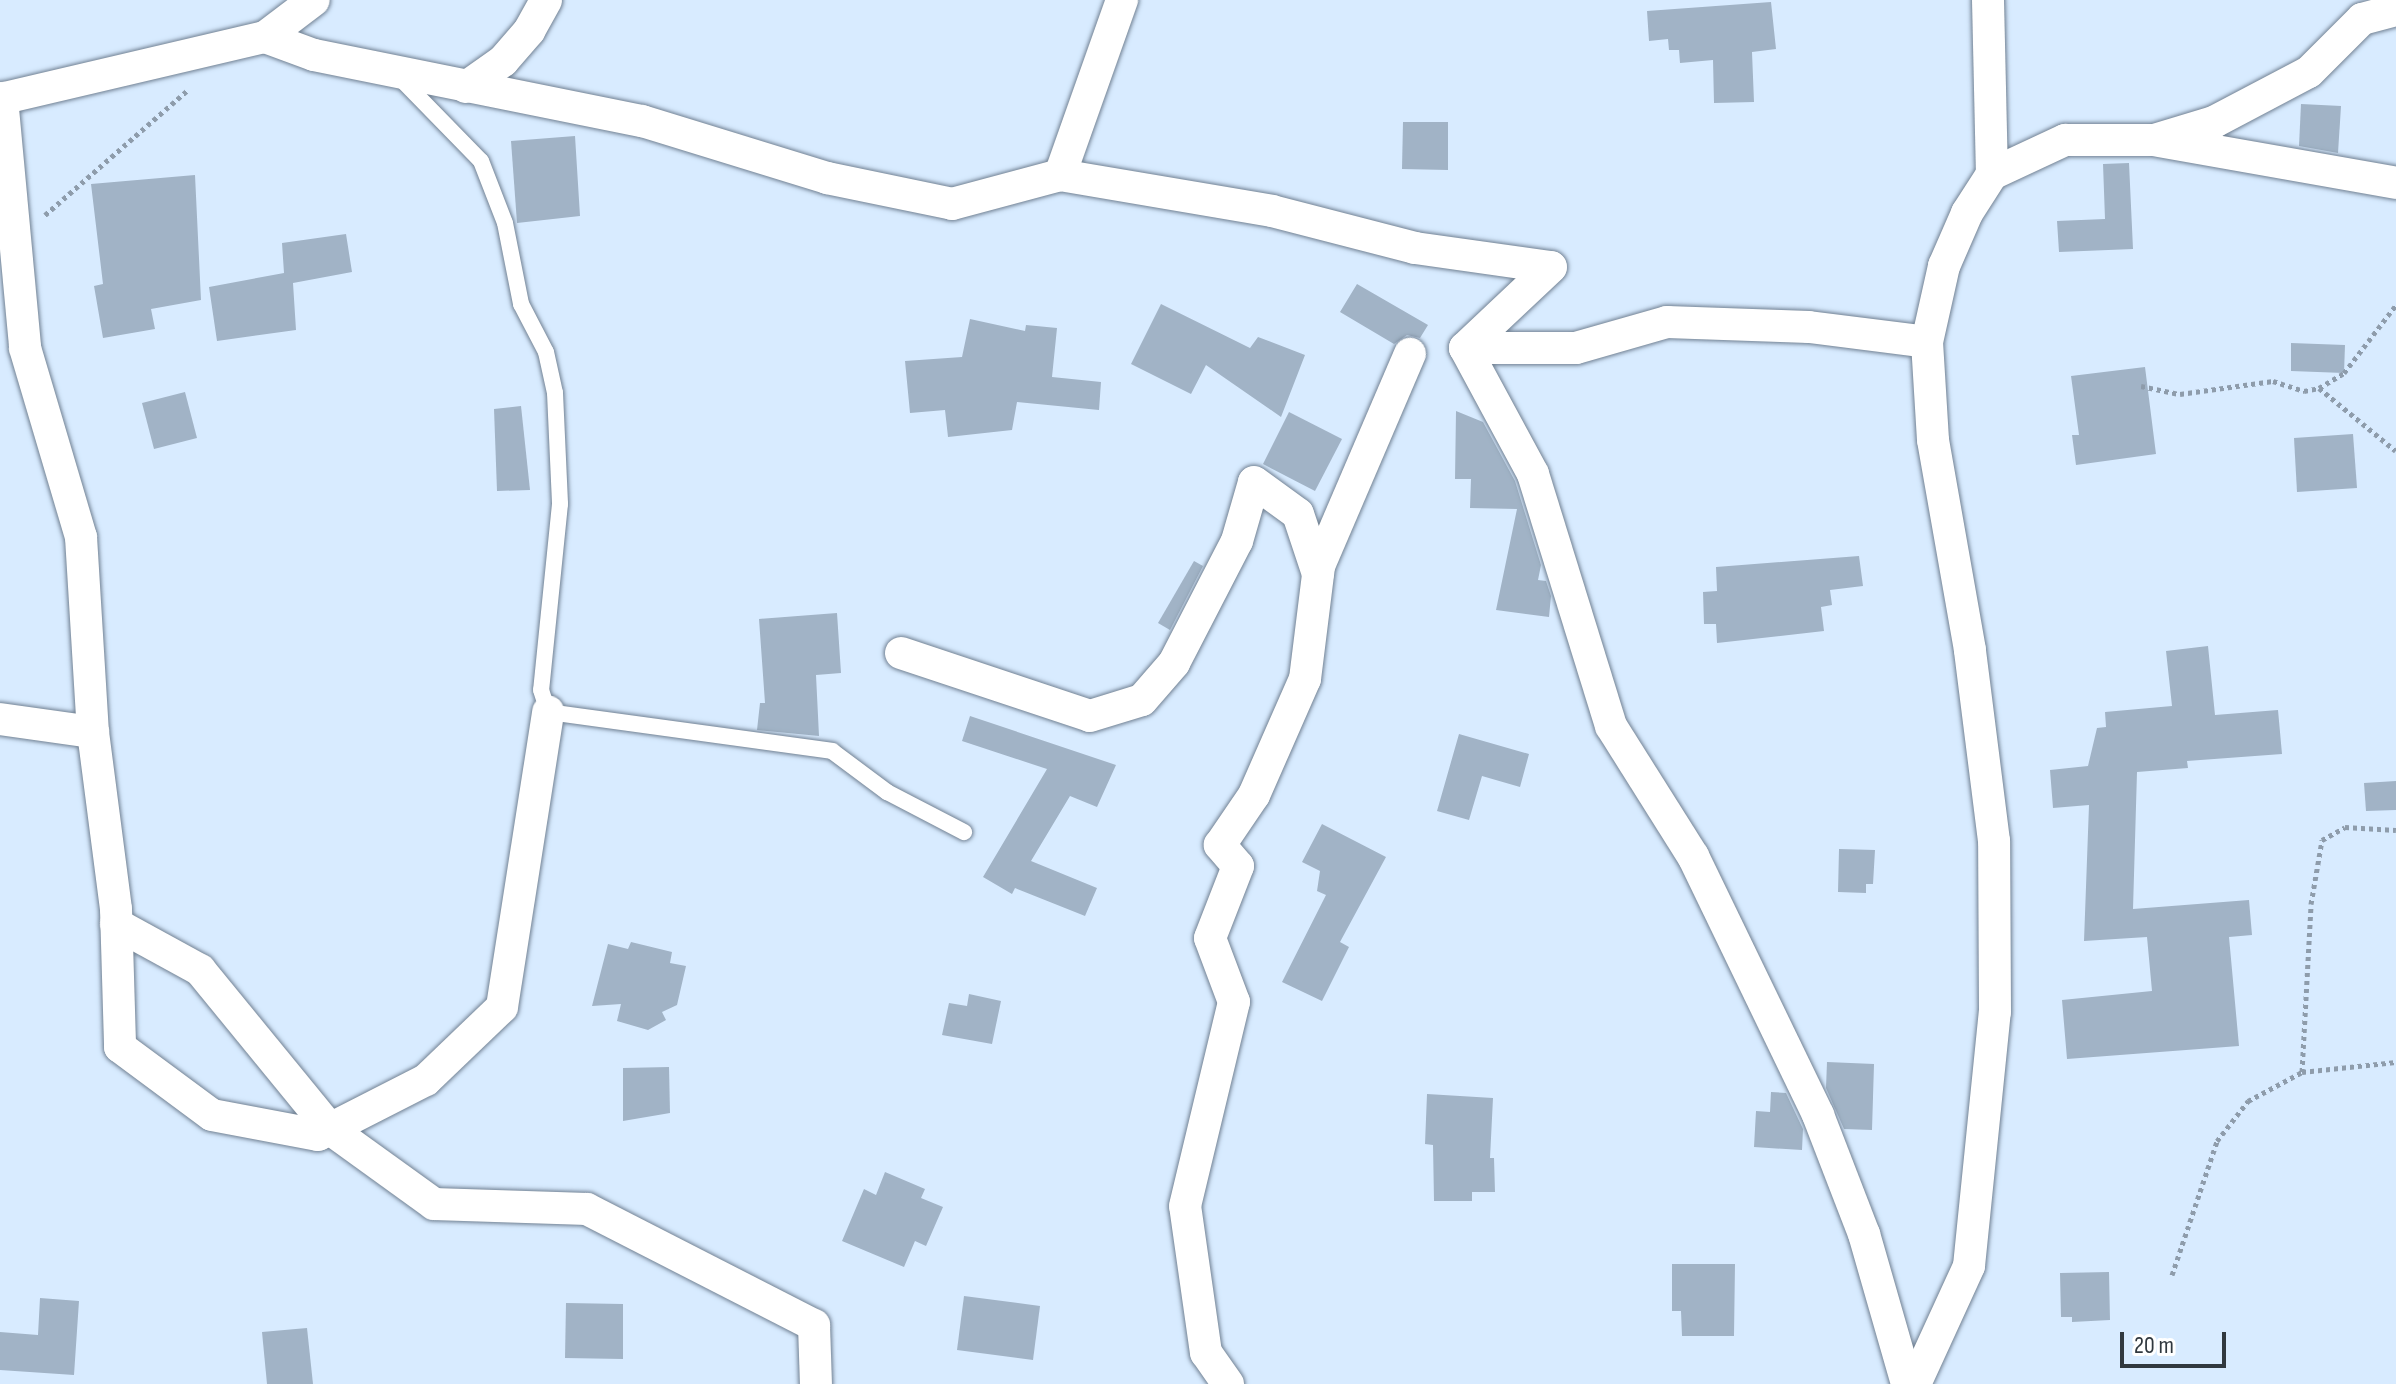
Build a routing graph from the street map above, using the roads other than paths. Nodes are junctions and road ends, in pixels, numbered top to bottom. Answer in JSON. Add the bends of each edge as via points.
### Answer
{"nodes":[{"id":1,"x":314,"y":0,"type":"edge"},
{"id":2,"x":1122,"y":0,"type":"edge"},
{"id":3,"x":1988,"y":0,"type":"edge"},
{"id":4,"x":541,"y":5,"type":"edge"},
{"id":5,"x":2374,"y":9,"type":"edge"},
{"id":6,"x":2396,"y":10,"type":"edge"},
{"id":7,"x":265,"y":37,"type":"junction"},
{"id":8,"x":392,"y":70,"type":"junction"},
{"id":9,"x":466,"y":87,"type":"junction"},
{"id":10,"x":1,"y":98,"type":"edge"},
{"id":11,"x":2154,"y":140,"type":"junction"},
{"id":12,"x":1992,"y":174,"type":"junction"},
{"id":13,"x":1060,"y":175,"type":"junction"},
{"id":14,"x":2396,"y":183,"type":"edge"},
{"id":15,"x":1927,"y":342,"type":"junction"},
{"id":16,"x":1465,"y":348,"type":"junction"},
{"id":17,"x":1410,"y":354,"type":"dead end"},
{"id":18,"x":1318,"y":574,"type":"junction"},
{"id":19,"x":901,"y":653,"type":"dead end"},
{"id":20,"x":548,"y":712,"type":"junction"},
{"id":21,"x":0,"y":719,"type":"edge"},
{"id":22,"x":93,"y":732,"type":"junction"},
{"id":23,"x":964,"y":832,"type":"dead end"},
{"id":24,"x":116,"y":924,"type":"junction"},
{"id":25,"x":330,"y":1129,"type":"junction"},
{"id":26,"x":816,"y":1384,"type":"edge"},
{"id":27,"x":1228,"y":1384,"type":"edge"},
{"id":28,"x":1907,"y":1384,"type":"edge"},
{"id":29,"x":1915,"y":1384,"type":"edge"}],
"edges":[{"from":1,"to":7,"type":"street"},
{"from":2,"to":13,"type":"street"},
{"from":3,"to":12,"type":"street"},
{"from":4,"to":9,"type":"street","via":[[503,61]]},
{"from":5,"to":6,"type":"street"},
{"from":5,"to":11,"type":"street","via":[[2309,72],[2214,122]]},
{"from":7,"to":8,"type":"street","via":[[314,55]]},
{"from":7,"to":10,"type":"street"},
{"from":8,"to":9,"type":"street"},
{"from":8,"to":20,"type":"lane","via":[[481,161],[505,223],[521,304],[546,352],[555,393],[560,491],[541,690]]},
{"from":9,"to":13,"type":"street","via":[[627,117],[827,178],[952,204]]},
{"from":10,"to":22,"type":"street","via":[[25,348],[81,537]]},
{"from":11,"to":12,"type":"street","via":[[2065,140]]},
{"from":11,"to":14,"type":"street"},
{"from":12,"to":15,"type":"street","via":[[1967,213],[1944,266]]},
{"from":13,"to":16,"type":"street","via":[[1272,211],[1415,248],[1551,267]]},
{"from":15,"to":16,"type":"street","via":[[1809,327],[1667,322],[1576,348]]},
{"from":15,"to":29,"type":"street","via":[[1933,440],[1970,650],[1994,841],[1995,1012],[1969,1266]]},
{"from":16,"to":28,"type":"street","via":[[1533,474],[1611,726],[1693,856],[1818,1115],[1864,1234]]},
{"from":17,"to":18,"type":"street"},
{"from":18,"to":19,"type":"street","via":[[1298,514],[1254,482],[1237,541],[1174,663],[1142,700],[1090,716]]},
{"from":18,"to":27,"type":"street","via":[[1305,679],[1254,795],[1220,845],[1238,866],[1210,938],[1234,1002],[1185,1206],[1206,1353]]},
{"from":20,"to":23,"type":"lane","via":[[832,751],[887,792]]},
{"from":20,"to":25,"type":"street","via":[[502,1007],[426,1080]]},
{"from":21,"to":22,"type":"street"},
{"from":22,"to":24,"type":"street"},
{"from":24,"to":25,"type":"street","via":[[200,970]]},
{"from":24,"to":25,"type":"street","via":[[120,1047],[212,1115],[318,1135]]},
{"from":25,"to":26,"type":"street","via":[[434,1204],[587,1209],[814,1325]]}]}
